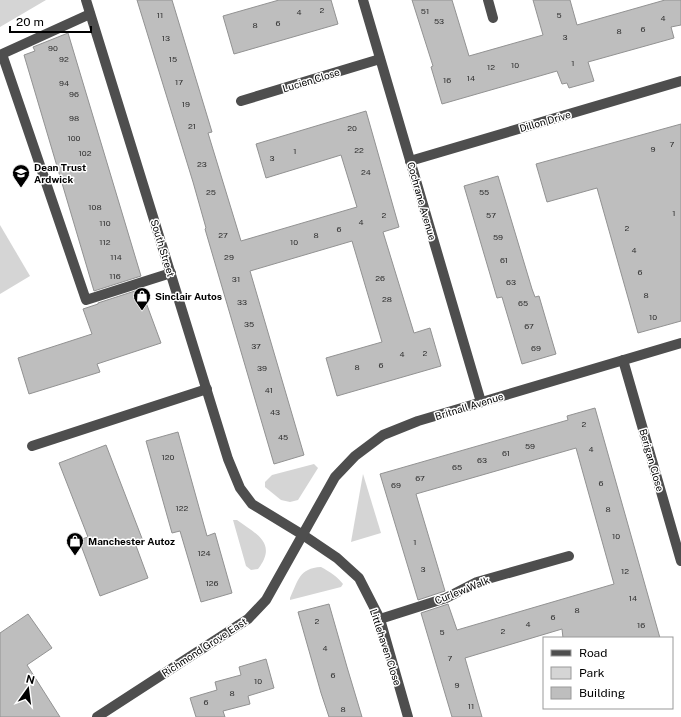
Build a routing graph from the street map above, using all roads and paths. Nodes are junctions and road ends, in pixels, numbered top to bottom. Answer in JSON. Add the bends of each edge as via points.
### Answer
{"nodes":[{"id":1,"x":86,"y":0,"type":"edge"},
{"id":2,"x":363,"y":0,"type":"edge"},
{"id":3,"x":488,"y":0,"type":"edge"},
{"id":4,"x":90,"y":14,"type":"junction"},
{"id":5,"x":493,"y":18,"type":"dead end"},
{"id":6,"x":380,"y":59,"type":"junction"},
{"id":7,"x":681,"y":81,"type":"edge"},
{"id":8,"x":241,"y":101,"type":"dead end"},
{"id":9,"x":410,"y":161,"type":"junction"},
{"id":10,"x":171,"y":273,"type":"junction"},
{"id":11,"x":681,"y":343,"type":"edge"},
{"id":12,"x":623,"y":360,"type":"junction"},
{"id":13,"x":206,"y":389,"type":"junction"},
{"id":14,"x":481,"y":402,"type":"junction"},
{"id":15,"x":32,"y":446,"type":"dead end"},
{"id":16,"x":303,"y":535,"type":"junction"},
{"id":17,"x":569,"y":556,"type":"dead end"},
{"id":18,"x":681,"y":558,"type":"edge"},
{"id":19,"x":380,"y":619,"type":"junction"},
{"id":20,"x":97,"y":717,"type":"edge"},
{"id":21,"x":408,"y":717,"type":"edge"}],
"edges":[{"from":1,"to":4,"type":"street","name":"South Street"},
{"from":2,"to":6,"type":"street","name":"Cochrane Avenue"},
{"from":3,"to":5,"type":"street"},
{"from":4,"to":10,"type":"street","name":"South Street"},
{"from":4,"to":10,"type":"street","via":[[2,54],[86,300]]},
{"from":6,"to":8,"type":"street","name":"Lucien Close"},
{"from":6,"to":9,"type":"street","name":"Cochrane Avenue"},
{"from":7,"to":9,"type":"street","name":"Dillon Drive"},
{"from":9,"to":14,"type":"street","name":"Cochrane Avenue"},
{"from":10,"to":13,"type":"street","name":"South Street"},
{"from":11,"to":12,"type":"street","name":"Britnall Avenue"},
{"from":12,"to":14,"type":"street","name":"Britnall Avenue"},
{"from":12,"to":18,"type":"street","name":"Berigan Close"},
{"from":13,"to":15,"type":"street"},
{"from":13,"to":16,"type":"street","name":"South Street","via":[[240,488],[252,504]]},
{"from":14,"to":16,"type":"street","name":"Britnall Avenue","via":[[418,421],[384,435],[355,456],[335,477]]},
{"from":16,"to":19,"type":"street","name":"Littlehaven Close","via":[[337,558],[359,578]]},
{"from":16,"to":20,"type":"street","name":"Richmond Grove East","via":[[266,600],[248,619]]},
{"from":17,"to":19,"type":"street","name":"Curlew Walk","via":[[476,582],[446,598]]},
{"from":19,"to":21,"type":"street","name":"Littlehaven Close"}]}
